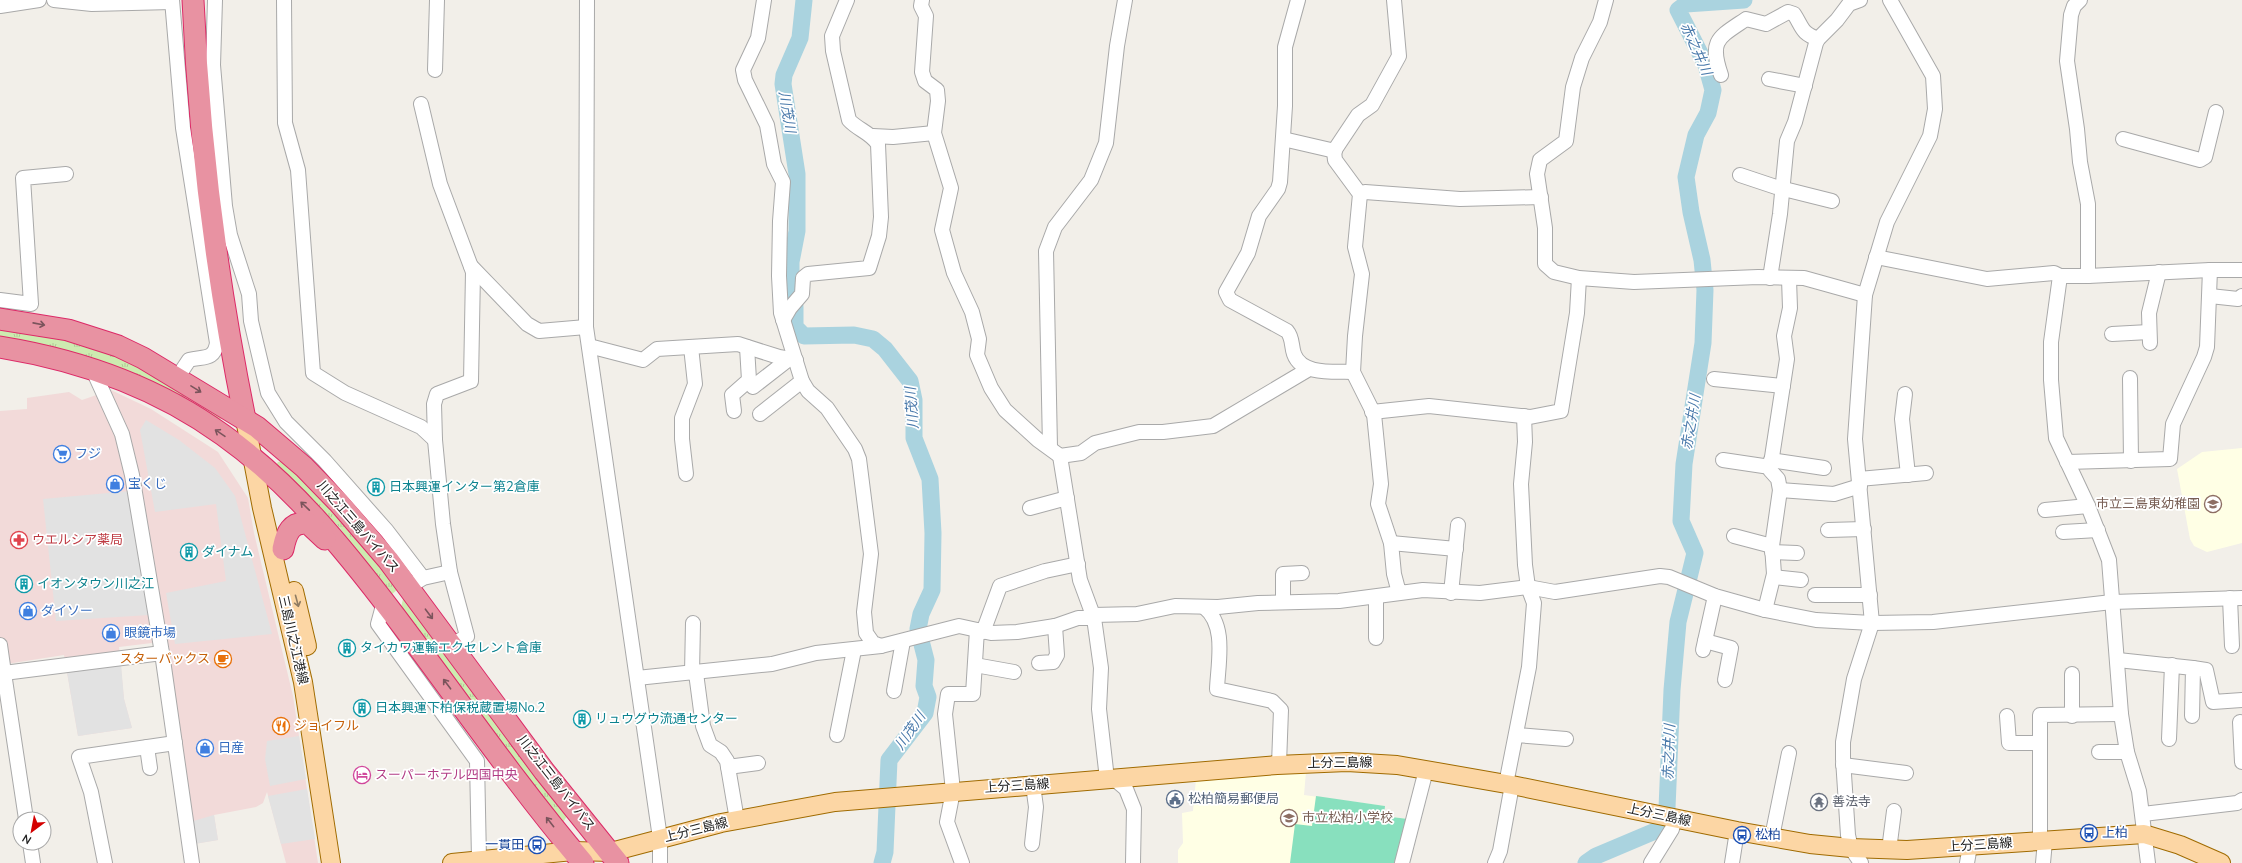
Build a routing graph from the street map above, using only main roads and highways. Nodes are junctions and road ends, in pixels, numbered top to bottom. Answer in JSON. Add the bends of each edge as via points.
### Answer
{"nodes":[{"id":1,"x":193,"y":0,"type":"edge"},
{"id":2,"x":0,"y":319,"type":"edge"},
{"id":3,"x":0,"y":348,"type":"edge"},
{"id":4,"x":251,"y":423,"type":"junction"},
{"id":5,"x":257,"y":461,"type":"junction"},
{"id":6,"x":283,"y":549,"type":"junction"},
{"id":7,"x":384,"y":602,"type":"junction"},
{"id":8,"x":1969,"y":855,"type":"edge"},
{"id":9,"x":578,"y":857,"type":"edge"},
{"id":10,"x":614,"y":857,"type":"edge"},
{"id":11,"x":465,"y":862,"type":"edge"},
{"id":12,"x":331,"y":863,"type":"edge"},
{"id":13,"x":343,"y":863,"type":"edge"},
{"id":14,"x":2221,"y":863,"type":"edge"}],
"edges":[{"from":1,"to":4,"type":"highway","via":[[197,89],[207,181],[235,367]]},
{"from":2,"to":4,"type":"highway","name":"川之江三島バイパス","one_way":true,"via":[[68,330],[118,346]]},
{"from":5,"to":3,"type":"highway","name":"川之江三島バイパス","one_way":true,"via":[[224,435],[164,399],[92,368]]},
{"from":4,"to":5,"type":"main road","name":"三島川之江港線"},
{"from":4,"to":10,"type":"highway","name":"川之江三島バイパス","one_way":true,"via":[[304,467],[416,583],[452,645],[544,772]]},
{"from":5,"to":6,"type":"main road","name":"三島川之江港線"},
{"from":7,"to":5,"type":"highway","name":"川之江三島バイパス","one_way":true,"via":[[310,510]]},
{"from":5,"to":12,"type":"main road","name":"三島川之江港線","via":[[303,682]]},
{"from":6,"to":7,"type":"highway","via":[[286,534],[291,527],[302,523],[309,524]]},
{"from":6,"to":13,"type":"main road","name":"三島川之江港線","one_way":true,"via":[[302,620]]},
{"from":9,"to":7,"type":"highway","name":"川之江三島バイパス","one_way":true},
{"from":8,"to":10,"type":"main road","name":"上分三島線","via":[[1851,848],[1772,837],[1509,784],[1372,762],[1279,764],[835,802],[737,820],[660,838]]},
{"from":8,"to":14,"type":"main road","name":"上分三島線","via":[[2043,841],[2144,834],[2180,845]]},
{"from":9,"to":10,"type":"main road","name":"上分三島線"},
{"from":9,"to":11,"type":"main road","name":"上分三島線"}]}
